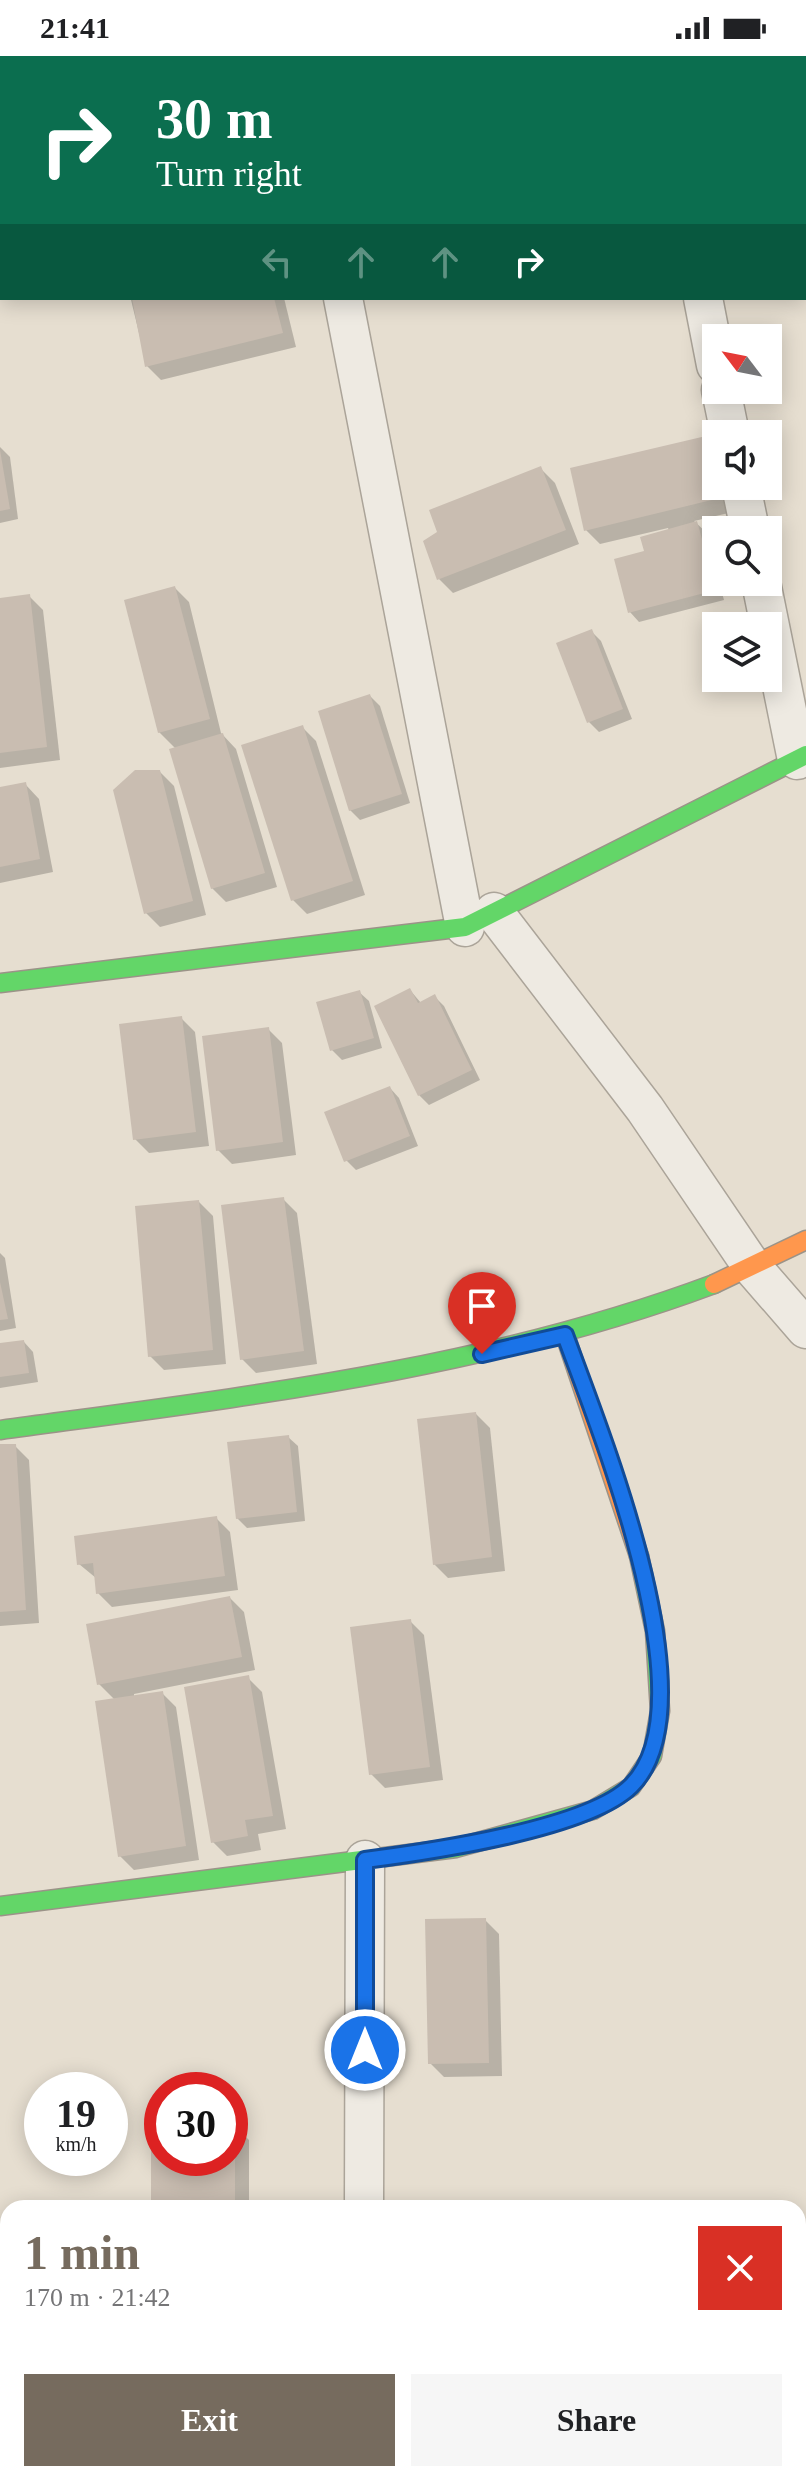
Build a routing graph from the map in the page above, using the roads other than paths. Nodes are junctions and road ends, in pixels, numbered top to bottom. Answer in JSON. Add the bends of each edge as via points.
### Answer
{"nodes":[{"id":1,"x":343,"y":300,"type":"edge"},
{"id":2,"x":703,"y":300,"type":"edge"},
{"id":3,"x":708,"y":324,"type":"edge"},
{"id":4,"x":764,"y":596,"type":"edge"},
{"id":5,"x":802,"y":758,"type":"edge"},
{"id":6,"x":479,"y":920,"type":"junction"},
{"id":7,"x":0,"y":983,"type":"edge"},
{"id":8,"x":806,"y":1240,"type":"edge"},
{"id":9,"x":753,"y":1268,"type":"junction"},
{"id":10,"x":806,"y":1329,"type":"edge"},
{"id":11,"x":565,"y":1335,"type":"junction"},
{"id":12,"x":0,"y":1430,"type":"edge"},
{"id":13,"x":365,"y":1860,"type":"junction"},
{"id":14,"x":0,"y":1906,"type":"edge"},
{"id":15,"x":364,"y":2200,"type":"edge"}],
"edges":[{"from":1,"to":6,"type":"street"},
{"from":2,"to":3,"type":"street"},
{"from":4,"to":5,"type":"street"},
{"from":5,"to":6,"type":"street"},
{"from":6,"to":7,"type":"street"},
{"from":6,"to":9,"type":"street","via":[[645,1109]]},
{"from":8,"to":9,"type":"street"},
{"from":9,"to":10,"type":"street"},
{"from":9,"to":11,"type":"street"},
{"from":11,"to":12,"type":"street","via":[[398,1372]]},
{"from":11,"to":13,"type":"street","via":[[635,1537],[655,1631],[660,1711],[652,1756],[631,1787],[593,1810],[456,1848]]},
{"from":13,"to":14,"type":"street"},
{"from":13,"to":15,"type":"street"}]}
